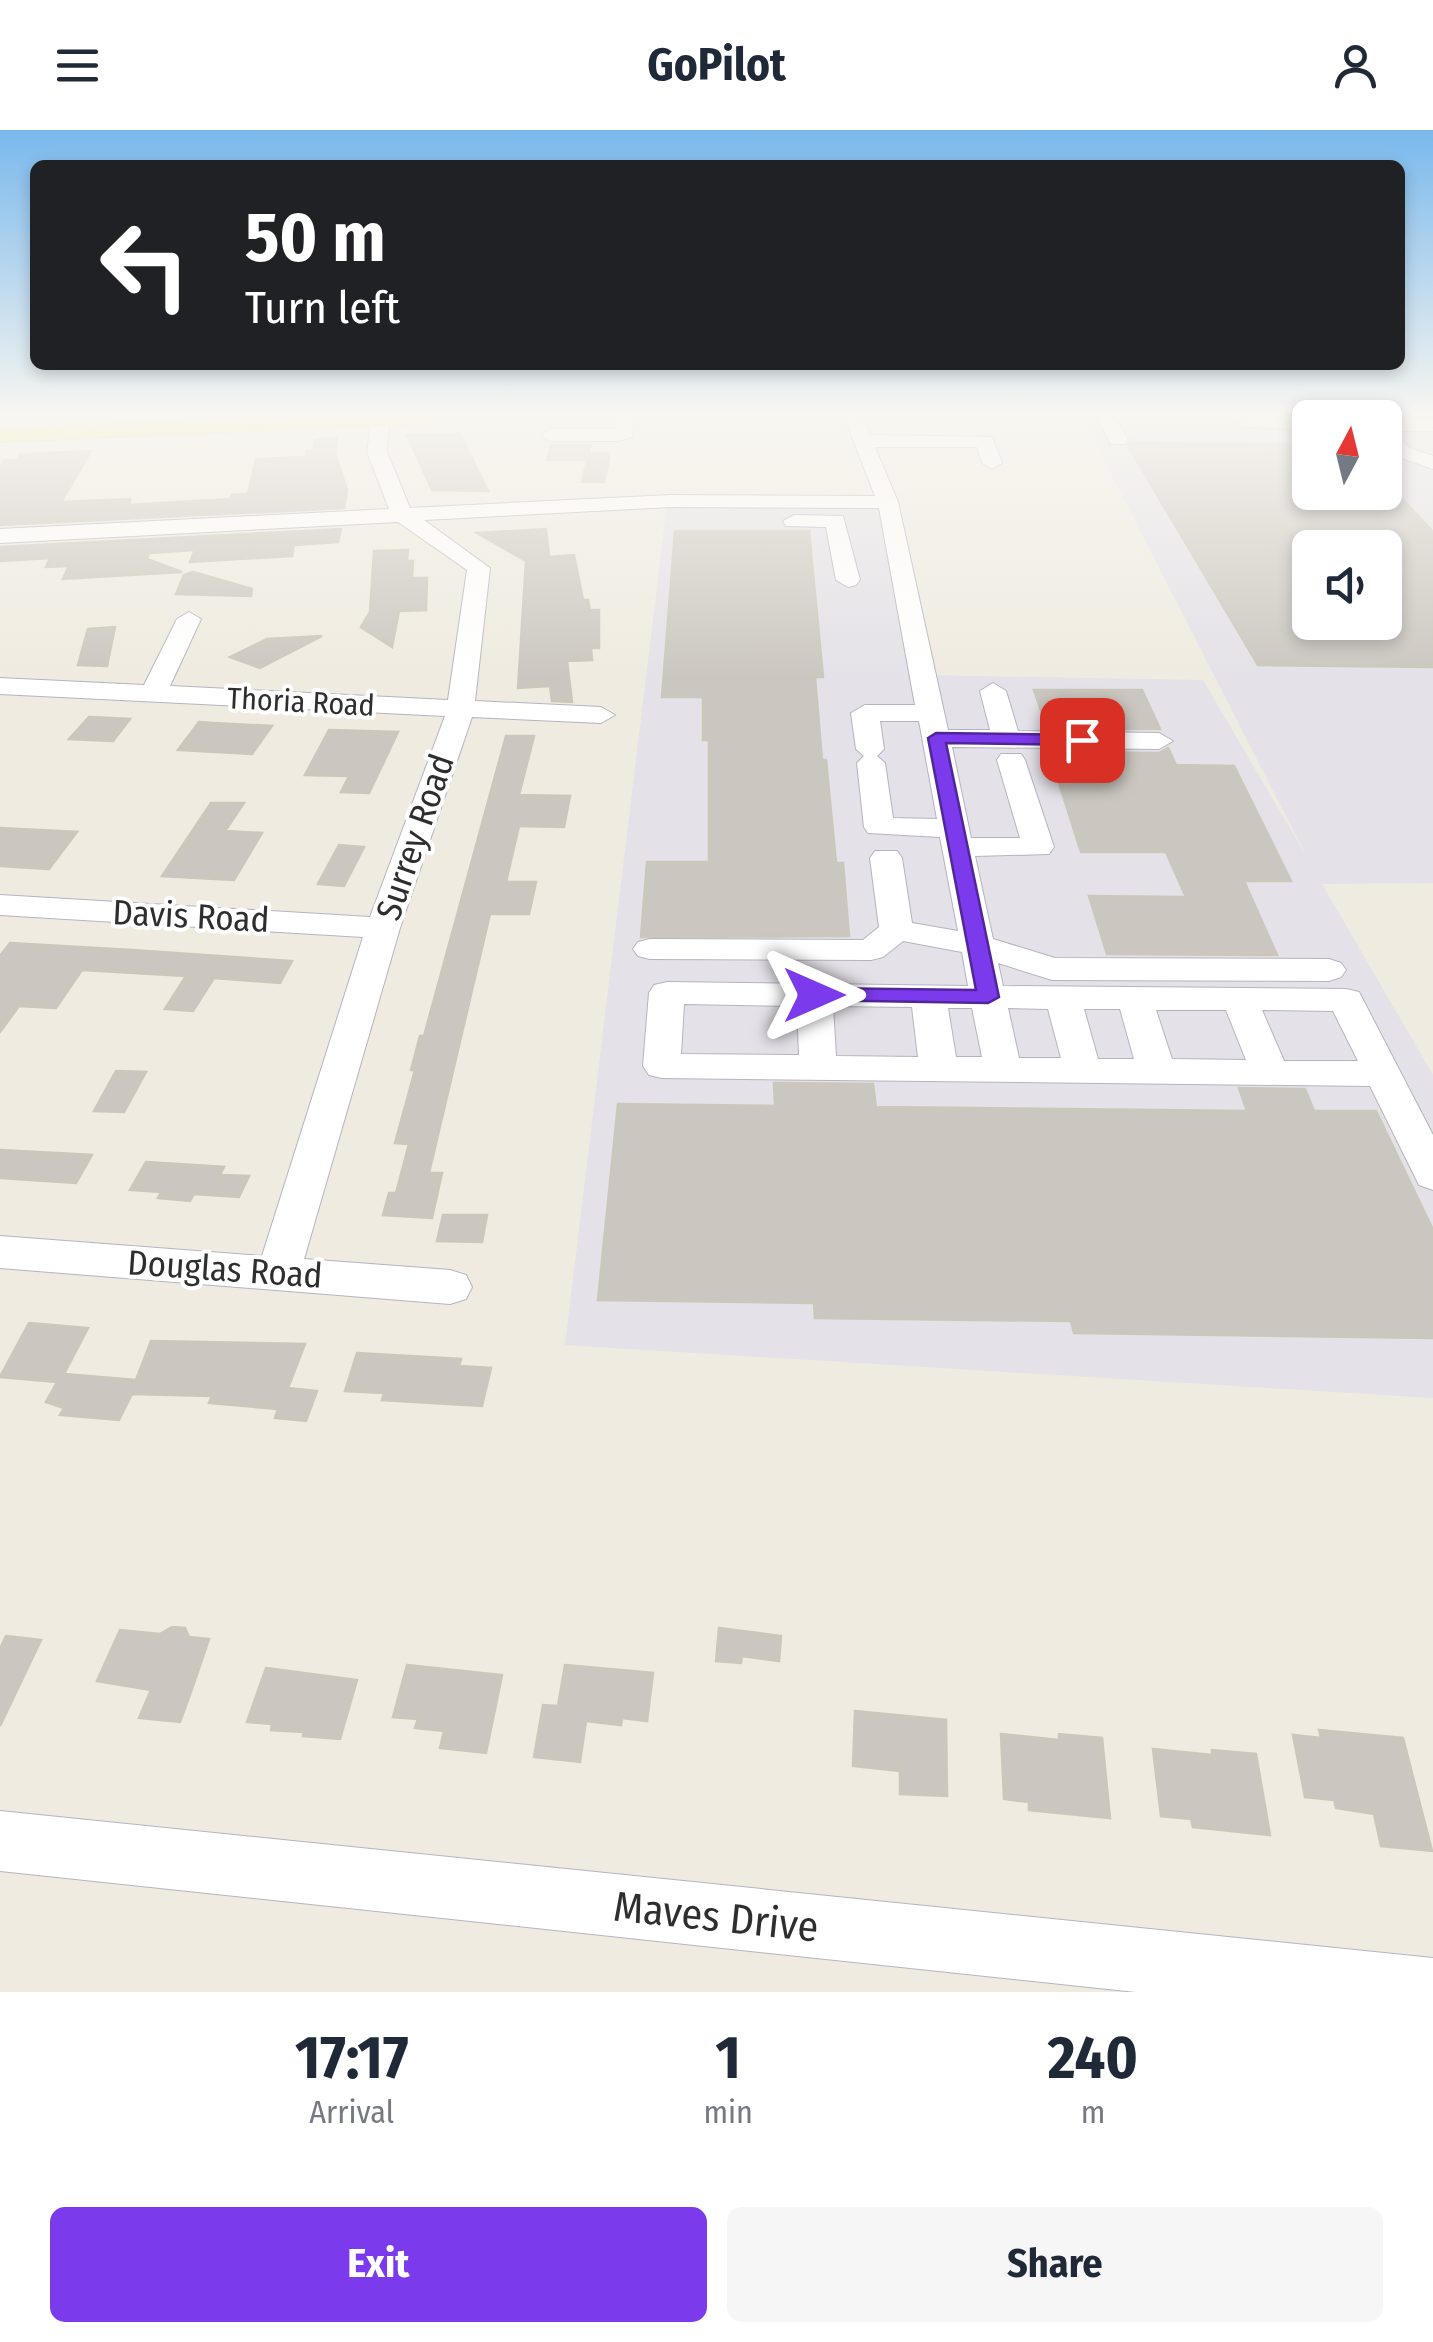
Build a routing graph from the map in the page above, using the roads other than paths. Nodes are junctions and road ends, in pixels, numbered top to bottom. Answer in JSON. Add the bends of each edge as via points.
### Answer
{"nodes":[{"id":1,"x":398,"y":504,"type":"edge"},
{"id":2,"x":679,"y":504,"type":"edge"},
{"id":3,"x":726,"y":504,"type":"edge"},
{"id":4,"x":887,"y":504,"type":"edge"},
{"id":5,"x":402,"y":515,"type":"junction"},
{"id":6,"x":868,"y":535,"type":"junction"},
{"id":7,"x":0,"y":536,"type":"edge"},
{"id":8,"x":848,"y":580,"type":"dead end"},
{"id":9,"x":189,"y":619,"type":"dead end"},
{"id":10,"x":0,"y":686,"type":"edge"},
{"id":11,"x":994,"y":691,"type":"dead end"},
{"id":12,"x":153,"y":694,"type":"junction"},
{"id":13,"x":460,"y":710,"type":"junction"},
{"id":14,"x":601,"y":716,"type":"dead end"},
{"id":15,"x":934,"y":726,"type":"junction"},
{"id":16,"x":1159,"y":741,"type":"dead end"},
{"id":17,"x":1009,"y":750,"type":"junction"},
{"id":18,"x":956,"y":838,"type":"junction"},
{"id":19,"x":886,"y":858,"type":"dead end"},
{"id":20,"x":0,"y":905,"type":"edge"},
{"id":21,"x":383,"y":928,"type":"junction"},
{"id":22,"x":896,"y":930,"type":"junction"},
{"id":23,"x":978,"y":945,"type":"junction"},
{"id":24,"x":650,"y":949,"type":"dead end"},
{"id":25,"x":1329,"y":970,"type":"dead end"},
{"id":26,"x":814,"y":995,"type":"junction"},
{"id":27,"x":928,"y":996,"type":"junction"},
{"id":28,"x":988,"y":997,"type":"junction"},
{"id":29,"x":1064,"y":998,"type":"junction"},
{"id":30,"x":1134,"y":998,"type":"junction"},
{"id":31,"x":1239,"y":999,"type":"junction"},
{"id":32,"x":818,"y":1068,"type":"junction"},
{"id":33,"x":939,"y":1069,"type":"junction"},
{"id":34,"x":1003,"y":1070,"type":"junction"},
{"id":35,"x":1082,"y":1071,"type":"junction"},
{"id":36,"x":1157,"y":1072,"type":"junction"},
{"id":37,"x":1270,"y":1073,"type":"junction"},
{"id":38,"x":1383,"y":1074,"type":"junction"},
{"id":39,"x":1433,"y":1175,"type":"edge"},
{"id":40,"x":0,"y":1252,"type":"edge"},
{"id":41,"x":278,"y":1273,"type":"junction"},
{"id":42,"x":450,"y":1287,"type":"dead end"},
{"id":43,"x":0,"y":1841,"type":"edge"},
{"id":44,"x":1433,"y":1991,"type":"edge"}],
"edges":[{"from":1,"to":5,"type":"street"},
{"from":2,"to":5,"type":"street"},
{"from":3,"to":6,"type":"street","via":[[725,521],[835,521]]},
{"from":4,"to":6,"type":"street"},
{"from":5,"to":7,"type":"street"},
{"from":5,"to":13,"type":"street","name":"Surrey Road","via":[[479,568]]},
{"from":6,"to":8,"type":"street"},
{"from":6,"to":15,"type":"street"},
{"from":9,"to":12,"type":"street"},
{"from":10,"to":12,"type":"street","name":"Thoria Road"},
{"from":11,"to":17,"type":"street"},
{"from":12,"to":13,"type":"street","name":"Thoria Road"},
{"from":13,"to":14,"type":"street","name":"Thoria Road"},
{"from":13,"to":21,"type":"street","name":"Surrey Road"},
{"from":15,"to":17,"type":"street"},
{"from":15,"to":18,"type":"street"},
{"from":15,"to":18,"type":"street","via":[[865,713],[878,828]]},
{"from":16,"to":17,"type":"street"},
{"from":17,"to":18,"type":"street","via":[[1038,847]]},
{"from":18,"to":23,"type":"street"},
{"from":19,"to":22,"type":"street"},
{"from":20,"to":21,"type":"street","name":"Davis Road"},
{"from":21,"to":41,"type":"street","name":"Surrey Road"},
{"from":22,"to":23,"type":"street"},
{"from":22,"to":24,"type":"street","via":[[870,950]]},
{"from":23,"to":25,"type":"street","via":[[1052,970]]},
{"from":23,"to":28,"type":"street"},
{"from":26,"to":27,"type":"street"},
{"from":26,"to":32,"type":"street"},
{"from":26,"to":32,"type":"street","via":[[667,994],[662,1066]]},
{"from":27,"to":28,"type":"street"},
{"from":27,"to":33,"type":"street"},
{"from":28,"to":29,"type":"street"},
{"from":28,"to":34,"type":"street"},
{"from":29,"to":30,"type":"street"},
{"from":29,"to":35,"type":"street"},
{"from":30,"to":31,"type":"street"},
{"from":30,"to":36,"type":"street"},
{"from":31,"to":37,"type":"street"},
{"from":31,"to":38,"type":"street","via":[[1346,1000]]},
{"from":32,"to":33,"type":"street"},
{"from":33,"to":34,"type":"street"},
{"from":34,"to":35,"type":"street"},
{"from":35,"to":36,"type":"street"},
{"from":36,"to":37,"type":"street"},
{"from":37,"to":38,"type":"street"},
{"from":38,"to":39,"type":"street"},
{"from":40,"to":41,"type":"street","name":"Douglas Road"},
{"from":41,"to":42,"type":"street","name":"Douglas Road"},
{"from":43,"to":44,"type":"street","name":"Maves Drive"}]}
